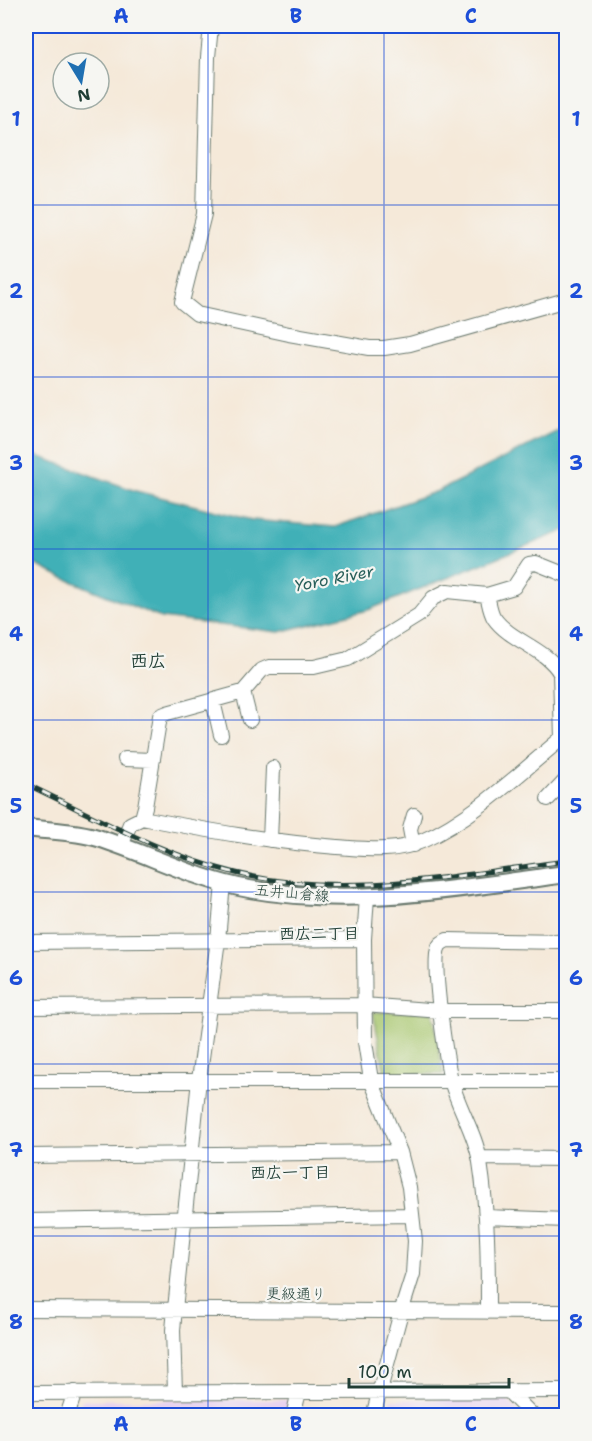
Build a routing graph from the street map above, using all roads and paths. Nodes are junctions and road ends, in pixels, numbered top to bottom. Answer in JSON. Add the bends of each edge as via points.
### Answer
{"nodes":[{"id":1,"x":211,"y":26,"type":"edge"},
{"id":2,"x":567,"y":300,"type":"edge"},
{"id":3,"x":567,"y":574,"type":"edge"},
{"id":4,"x":487,"y":595,"type":"junction"},
{"id":5,"x":243,"y":692,"type":"junction"},
{"id":6,"x":213,"y":701,"type":"junction"},
{"id":7,"x":250,"y":720,"type":"dead end"},
{"id":8,"x":221,"y":735,"type":"dead end"},
{"id":9,"x":564,"y":738,"type":"edge"},
{"id":10,"x":126,"y":759,"type":"dead end"},
{"id":11,"x":153,"y":760,"type":"junction"},
{"id":12,"x":273,"y":768,"type":"dead end"},
{"id":13,"x":567,"y":780,"type":"edge"},
{"id":14,"x":548,"y":799,"type":"dead end"},
{"id":15,"x":414,"y":815,"type":"dead end"},
{"id":16,"x":141,"y":818,"type":"junction"},
{"id":17,"x":26,"y":828,"type":"edge"},
{"id":18,"x":270,"y":840,"type":"junction"},
{"id":19,"x":412,"y":845,"type":"junction"},
{"id":20,"x":121,"y":846,"type":"junction"},
{"id":21,"x":567,"y":874,"type":"edge"},
{"id":22,"x":223,"y":883,"type":"junction"},
{"id":23,"x":367,"y":897,"type":"junction"},
{"id":24,"x":364,"y":939,"type":"junction"},
{"id":25,"x":218,"y":940,"type":"junction"},
{"id":26,"x":26,"y":942,"type":"edge"},
{"id":27,"x":567,"y":942,"type":"edge"},
{"id":28,"x":364,"y":1005,"type":"junction"},
{"id":29,"x":26,"y":1007,"type":"edge"},
{"id":30,"x":209,"y":1007,"type":"junction"},
{"id":31,"x":441,"y":1011,"type":"junction"},
{"id":32,"x":567,"y":1011,"type":"edge"},
{"id":33,"x":199,"y":1080,"type":"junction"},
{"id":34,"x":372,"y":1080,"type":"junction"},
{"id":35,"x":452,"y":1080,"type":"junction"},
{"id":36,"x":26,"y":1081,"type":"edge"},
{"id":37,"x":567,"y":1081,"type":"edge"},
{"id":38,"x":400,"y":1152,"type":"junction"},
{"id":39,"x":191,"y":1154,"type":"junction"},
{"id":40,"x":26,"y":1156,"type":"edge"},
{"id":41,"x":480,"y":1158,"type":"junction"},
{"id":42,"x":567,"y":1159,"type":"edge"},
{"id":43,"x":412,"y":1215,"type":"junction"},
{"id":44,"x":488,"y":1217,"type":"junction"},
{"id":45,"x":185,"y":1219,"type":"junction"},
{"id":46,"x":567,"y":1220,"type":"edge"},
{"id":47,"x":26,"y":1221,"type":"edge"},
{"id":48,"x":26,"y":1309,"type":"edge"},
{"id":49,"x":175,"y":1309,"type":"junction"},
{"id":50,"x":401,"y":1312,"type":"junction"},
{"id":51,"x":488,"y":1312,"type":"junction"},
{"id":52,"x":567,"y":1312,"type":"edge"},
{"id":53,"x":567,"y":1391,"type":"edge"},
{"id":54,"x":26,"y":1392,"type":"edge"},
{"id":55,"x":75,"y":1392,"type":"junction"},
{"id":56,"x":175,"y":1392,"type":"junction"},
{"id":57,"x":299,"y":1392,"type":"junction"},
{"id":58,"x":380,"y":1392,"type":"junction"},
{"id":59,"x":509,"y":1392,"type":"junction"},
{"id":60,"x":67,"y":1416,"type":"edge"},
{"id":61,"x":293,"y":1416,"type":"edge"},
{"id":62,"x":373,"y":1416,"type":"edge"},
{"id":63,"x":534,"y":1416,"type":"edge"}],
"edges":[{"from":1,"to":2,"type":"street","via":[[204,214],[182,302],[196,314],[345,345],[384,348]]},
{"from":3,"to":4,"type":"street","via":[[529,564],[514,587]]},
{"from":4,"to":5,"type":"street","via":[[447,591],[433,598],[419,615],[348,659],[314,667],[269,666]]},
{"from":4,"to":9,"type":"street","via":[[493,616],[560,672]]},
{"from":5,"to":6,"type":"street"},
{"from":5,"to":7,"type":"street"},
{"from":6,"to":8,"type":"street"},
{"from":6,"to":11,"type":"street","via":[[160,716]]},
{"from":9,"to":19,"type":"street","via":[[462,819]]},
{"from":10,"to":11,"type":"street"},
{"from":11,"to":16,"type":"street"},
{"from":12,"to":18,"type":"street"},
{"from":13,"to":14,"type":"street"},
{"from":15,"to":19,"type":"street","via":[[410,829]]},
{"from":16,"to":18,"type":"street"},
{"from":16,"to":20,"type":"street","via":[[130,825]]},
{"from":17,"to":20,"type":"main road","name":"五井山倉線","via":[[95,837]]},
{"from":18,"to":19,"type":"street","via":[[374,850]]},
{"from":20,"to":22,"type":"main road","name":"五井山倉線"},
{"from":21,"to":23,"type":"main road","name":"五井山倉線"},
{"from":22,"to":23,"type":"main road","name":"五井山倉線","via":[[303,896]]},
{"from":22,"to":25,"type":"street"},
{"from":23,"to":24,"type":"street"},
{"from":24,"to":25,"type":"street"},
{"from":24,"to":28,"type":"street"},
{"from":25,"to":26,"type":"street"},
{"from":25,"to":30,"type":"street"},
{"from":27,"to":31,"type":"street","via":[[447,940],[440,944],[436,961]]},
{"from":28,"to":30,"type":"street"},
{"from":28,"to":31,"type":"street"},
{"from":28,"to":34,"type":"street"},
{"from":29,"to":30,"type":"street"},
{"from":30,"to":33,"type":"street"},
{"from":31,"to":32,"type":"street"},
{"from":31,"to":35,"type":"street"},
{"from":33,"to":34,"type":"street"},
{"from":33,"to":36,"type":"street"},
{"from":33,"to":39,"type":"street"},
{"from":34,"to":35,"type":"street"},
{"from":34,"to":38,"type":"street"},
{"from":35,"to":37,"type":"street"},
{"from":35,"to":41,"type":"street"},
{"from":38,"to":39,"type":"street"},
{"from":38,"to":43,"type":"street"},
{"from":39,"to":40,"type":"street"},
{"from":39,"to":45,"type":"street"},
{"from":41,"to":42,"type":"street"},
{"from":41,"to":44,"type":"street"},
{"from":43,"to":45,"type":"street"},
{"from":43,"to":50,"type":"street","via":[[413,1274]]},
{"from":44,"to":46,"type":"street"},
{"from":44,"to":51,"type":"street"},
{"from":45,"to":47,"type":"street"},
{"from":45,"to":49,"type":"street"},
{"from":48,"to":49,"type":"street","name":"更級通り"},
{"from":49,"to":50,"type":"street","name":"更級通り"},
{"from":49,"to":56,"type":"street"},
{"from":50,"to":51,"type":"street","name":"更級通り"},
{"from":50,"to":58,"type":"street"},
{"from":51,"to":52,"type":"street","name":"更級通り"},
{"from":53,"to":59,"type":"street"},
{"from":54,"to":55,"type":"street"},
{"from":55,"to":56,"type":"street"},
{"from":55,"to":60,"type":"street"},
{"from":56,"to":57,"type":"street"},
{"from":57,"to":58,"type":"street"},
{"from":57,"to":61,"type":"street"},
{"from":58,"to":59,"type":"street"},
{"from":58,"to":62,"type":"street"},
{"from":59,"to":63,"type":"street"}]}
